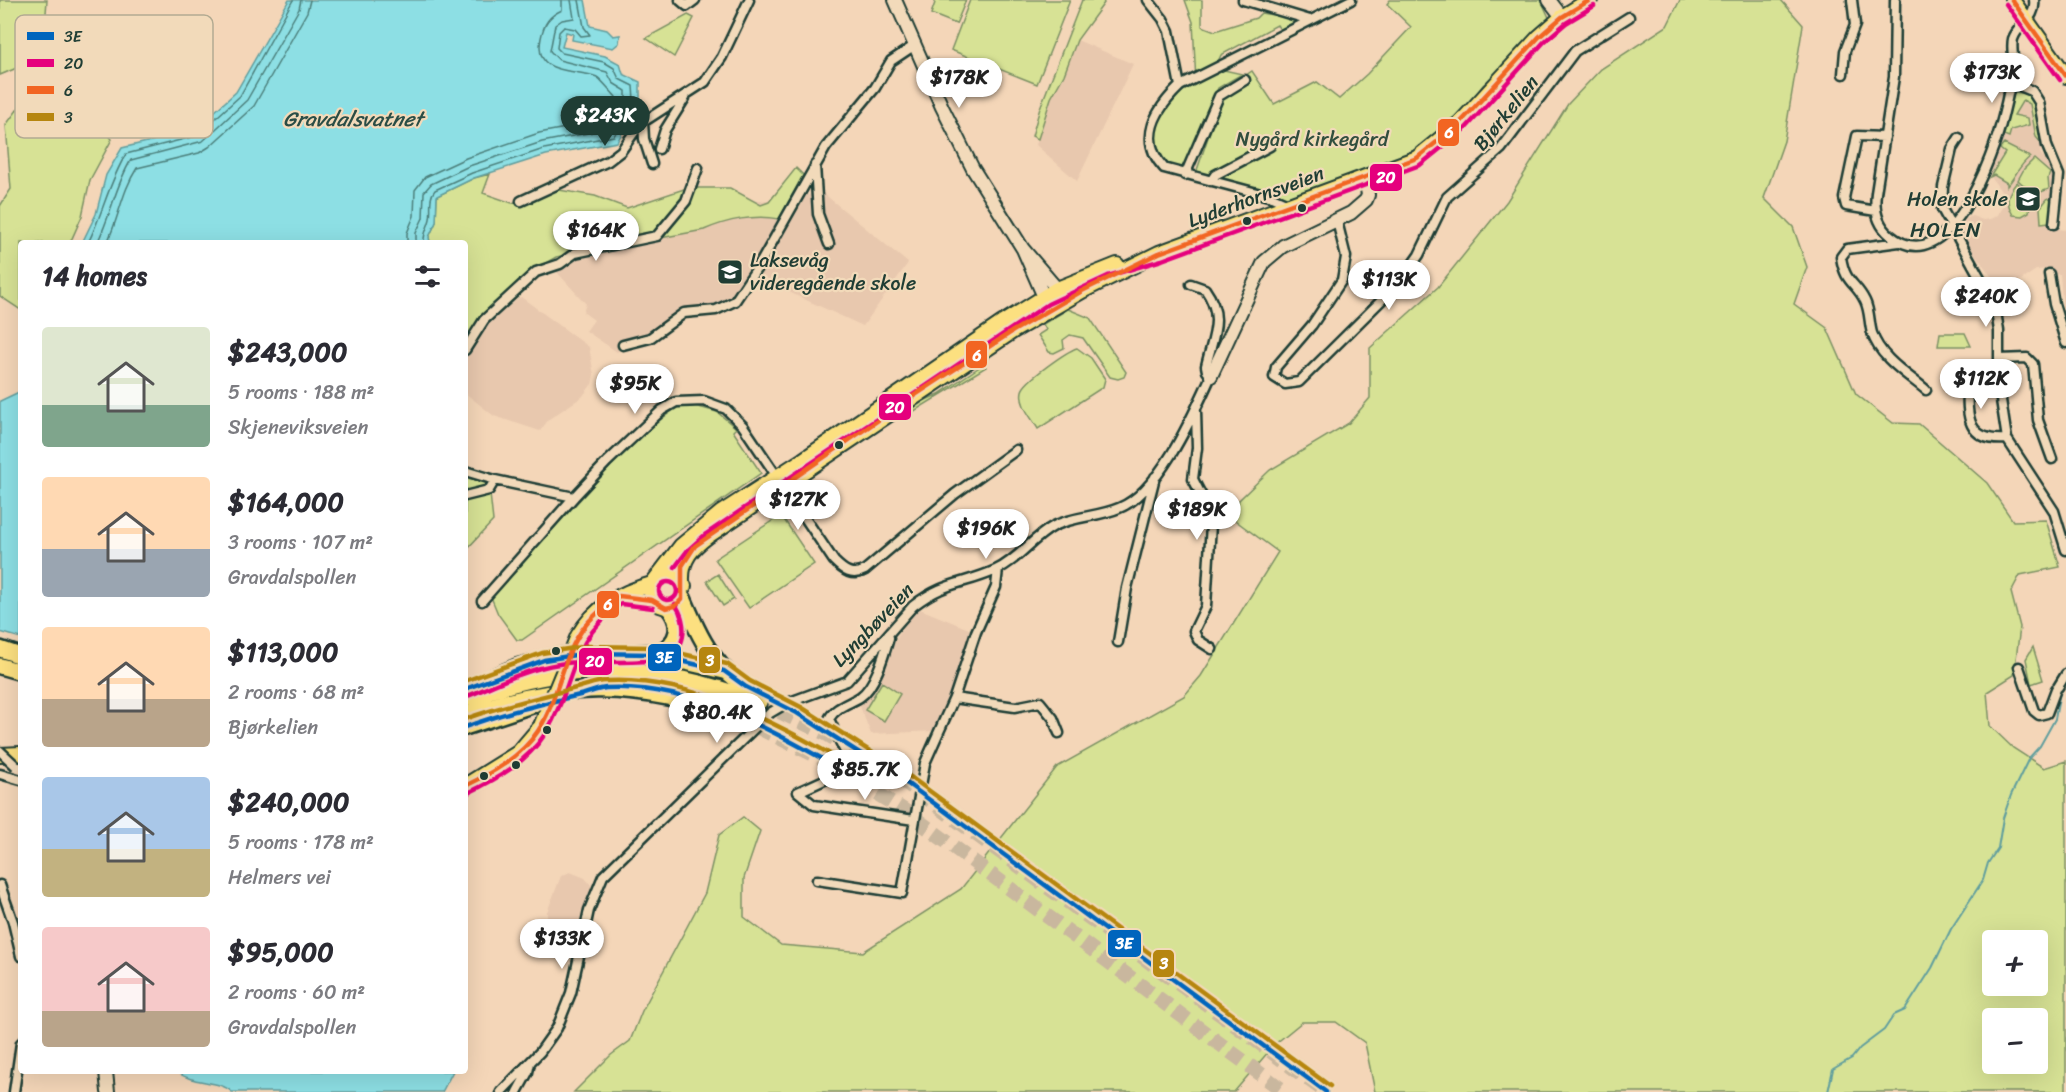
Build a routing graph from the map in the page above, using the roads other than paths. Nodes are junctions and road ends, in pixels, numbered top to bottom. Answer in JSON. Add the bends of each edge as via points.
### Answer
{"nodes":[{"id":1,"x":680,"y":0,"type":"edge"},
{"id":2,"x":695,"y":0,"type":"edge"},
{"id":3,"x":749,"y":0,"type":"edge"},
{"id":4,"x":895,"y":0,"type":"edge"},
{"id":5,"x":1148,"y":0,"type":"edge"},
{"id":6,"x":1243,"y":0,"type":"edge"},
{"id":7,"x":1351,"y":0,"type":"edge"},
{"id":8,"x":1549,"y":0,"type":"edge"},
{"id":9,"x":1590,"y":0,"type":"edge"},
{"id":10,"x":1852,"y":0,"type":"edge"},
{"id":11,"x":1895,"y":0,"type":"edge"},
{"id":12,"x":2012,"y":0,"type":"edge"},
{"id":13,"x":2034,"y":0,"type":"edge"},
{"id":14,"x":1562,"y":17,"type":"junction"},
{"id":15,"x":1629,"y":17,"type":"dead end"},
{"id":16,"x":1310,"y":20,"type":"junction"},
{"id":17,"x":2028,"y":21,"type":"junction"},
{"id":18,"x":915,"y":45,"type":"junction"},
{"id":19,"x":1843,"y":74,"type":"dead end"},
{"id":20,"x":2066,"y":76,"type":"edge"},
{"id":21,"x":1245,"y":80,"type":"dead end"},
{"id":22,"x":2010,"y":82,"type":"junction"},
{"id":23,"x":1180,"y":86,"type":"junction"},
{"id":24,"x":687,"y":95,"type":"junction"},
{"id":25,"x":643,"y":122,"type":"junction"},
{"id":26,"x":1885,"y":137,"type":"junction"},
{"id":27,"x":1959,"y":138,"type":"dead end"},
{"id":28,"x":1270,"y":146,"type":"dead end"},
{"id":29,"x":659,"y":149,"type":"dead end"},
{"id":30,"x":652,"y":164,"type":"dead end"},
{"id":31,"x":815,"y":164,"type":"junction"},
{"id":32,"x":698,"y":168,"type":"dead end"},
{"id":33,"x":1185,"y":175,"type":"junction"},
{"id":34,"x":1365,"y":178,"type":"junction"},
{"id":35,"x":1211,"y":181,"type":"junction"},
{"id":36,"x":521,"y":201,"type":"dead end"},
{"id":37,"x":1290,"y":205,"type":"junction"},
{"id":38,"x":1876,"y":211,"type":"junction"},
{"id":39,"x":1337,"y":221,"type":"junction"},
{"id":40,"x":2054,"y":224,"type":"dead end"},
{"id":41,"x":1951,"y":227,"type":"junction"},
{"id":42,"x":1885,"y":231,"type":"junction"},
{"id":43,"x":1900,"y":242,"type":"junction"},
{"id":44,"x":1878,"y":243,"type":"junction"},
{"id":45,"x":829,"y":244,"type":"dead end"},
{"id":46,"x":1023,"y":249,"type":"junction"},
{"id":47,"x":1159,"y":254,"type":"junction"},
{"id":48,"x":2049,"y":274,"type":"dead end"},
{"id":49,"x":1191,"y":284,"type":"dead end"},
{"id":50,"x":1057,"y":289,"type":"junction"},
{"id":51,"x":1044,"y":297,"type":"junction"},
{"id":52,"x":1058,"y":304,"type":"junction"},
{"id":53,"x":2066,"y":343,"type":"edge"},
{"id":54,"x":468,"y":345,"type":"edge"},
{"id":55,"x":623,"y":345,"type":"dead end"},
{"id":56,"x":1999,"y":359,"type":"junction"},
{"id":57,"x":1968,"y":375,"type":"dead end"},
{"id":58,"x":1211,"y":376,"type":"junction"},
{"id":59,"x":1926,"y":390,"type":"dead end"},
{"id":60,"x":1196,"y":411,"type":"junction"},
{"id":61,"x":2007,"y":439,"type":"junction"},
{"id":62,"x":1016,"y":450,"type":"dead end"},
{"id":63,"x":2052,"y":459,"type":"dead end"},
{"id":64,"x":468,"y":472,"type":"edge"},
{"id":65,"x":1156,"y":474,"type":"junction"},
{"id":66,"x":495,"y":480,"type":"junction"},
{"id":67,"x":779,"y":481,"type":"junction"},
{"id":68,"x":468,"y":495,"type":"edge"},
{"id":69,"x":574,"y":497,"type":"junction"},
{"id":70,"x":2066,"y":550,"type":"edge"},
{"id":71,"x":998,"y":570,"type":"junction"},
{"id":72,"x":656,"y":580,"type":"junction"},
{"id":73,"x":681,"y":581,"type":"junction"},
{"id":74,"x":619,"y":596,"type":"junction"},
{"id":75,"x":683,"y":598,"type":"junction"},
{"id":76,"x":482,"y":601,"type":"dead end"},
{"id":77,"x":654,"y":601,"type":"junction"},
{"id":78,"x":669,"y":608,"type":"junction"},
{"id":79,"x":891,"y":632,"type":"junction"},
{"id":80,"x":1118,"y":642,"type":"dead end"},
{"id":81,"x":0,"y":649,"type":"edge"},
{"id":82,"x":1212,"y":649,"type":"dead end"},
{"id":83,"x":651,"y":654,"type":"junction"},
{"id":84,"x":18,"y":655,"type":"edge"},
{"id":85,"x":0,"y":666,"type":"edge"},
{"id":86,"x":2019,"y":668,"type":"dead end"},
{"id":87,"x":724,"y":670,"type":"junction"},
{"id":88,"x":18,"y":671,"type":"edge"},
{"id":89,"x":2066,"y":674,"type":"edge"},
{"id":90,"x":468,"y":687,"type":"edge"},
{"id":91,"x":605,"y":688,"type":"junction"},
{"id":92,"x":468,"y":698,"type":"edge"},
{"id":93,"x":954,"y":698,"type":"junction"},
{"id":94,"x":468,"y":714,"type":"edge"},
{"id":95,"x":737,"y":717,"type":"tunnel mouth"},
{"id":96,"x":468,"y":726,"type":"edge"},
{"id":97,"x":1059,"y":733,"type":"dead end"},
{"id":98,"x":0,"y":753,"type":"edge"},
{"id":99,"x":18,"y":763,"type":"edge"},
{"id":100,"x":0,"y":774,"type":"edge"},
{"id":101,"x":18,"y":779,"type":"edge"},
{"id":102,"x":468,"y":784,"type":"edge"},
{"id":103,"x":915,"y":820,"type":"junction"},
{"id":104,"x":817,"y":880,"type":"dead end"},
{"id":105,"x":0,"y":885,"type":"edge"},
{"id":106,"x":18,"y":943,"type":"edge"},
{"id":107,"x":530,"y":1062,"type":"junction"},
{"id":108,"x":18,"y":1064,"type":"edge"},
{"id":109,"x":106,"y":1074,"type":"edge"},
{"id":110,"x":14,"y":1092,"type":"edge"},
{"id":111,"x":108,"y":1092,"type":"edge"},
{"id":112,"x":501,"y":1092,"type":"edge"},
{"id":113,"x":517,"y":1092,"type":"edge"}],
"edges":[{"from":1,"to":2,"type":"street","via":[[689,6]]},
{"from":3,"to":24,"type":"street","via":[[713,72]]},
{"from":4,"to":18,"type":"main road"},
{"from":5,"to":23,"type":"street","via":[[1169,31]]},
{"from":6,"to":16,"type":"street"},
{"from":7,"to":16,"type":"street"},
{"from":8,"to":14,"type":"main road"},
{"from":9,"to":14,"type":"main road","name":"Lyderhornsveien"},
{"from":10,"to":19,"type":"street","via":[[1855,25],[1845,51]]},
{"from":11,"to":26,"type":"street","via":[[1894,77]]},
{"from":12,"to":17,"type":"main road"},
{"from":13,"to":17,"type":"street"},
{"from":14,"to":34,"type":"main road","name":"Lyderhornsveien","via":[[1444,137],[1417,158]]},
{"from":15,"to":39,"type":"street","name":"Bjørkelien","via":[[1575,51],[1501,149],[1447,197],[1419,255],[1399,283],[1299,382],[1285,384],[1274,377],[1276,367],[1312,325],[1342,280],[1346,257]]},
{"from":16,"to":23,"type":"street"},
{"from":17,"to":20,"type":"main road"},
{"from":17,"to":22,"type":"street","via":[[2014,36]]},
{"from":18,"to":31,"type":"street","via":[[891,61],[875,88]]},
{"from":18,"to":46,"type":"main road","via":[[973,169]]},
{"from":21,"to":33,"type":"street","via":[[1219,96]]},
{"from":22,"to":40,"type":"street","via":[[2032,91],[2039,102],[2047,146],[2059,175]]},
{"from":22,"to":41,"type":"street","via":[[1989,160]]},
{"from":23,"to":33,"type":"street","via":[[1156,114],[1150,140],[1152,152],[1164,168]]},
{"from":24,"to":25,"type":"street"},
{"from":24,"to":29,"type":"street","via":[[665,130]]},
{"from":25,"to":30,"type":"street"},
{"from":25,"to":36,"type":"street","via":[[608,161]]},
{"from":26,"to":38,"type":"street"},
{"from":26,"to":38,"type":"street","via":[[1857,136],[1844,198],[1846,206]]},
{"from":27,"to":41,"type":"street","via":[[1952,149],[1941,200]]},
{"from":28,"to":35,"type":"street","via":[[1215,175]]},
{"from":31,"to":45,"type":"street","via":[[818,214]]},
{"from":31,"to":55,"type":"street","via":[[735,301],[716,310],[684,313],[650,338]]},
{"from":32,"to":54,"type":"street","via":[[686,201],[657,236],[581,251],[536,272],[484,320]]},
{"from":33,"to":35,"type":"street"},
{"from":34,"to":37,"type":"main road","name":"Lyderhornsveien"},
{"from":34,"to":39,"type":"main road","name":"Lyngbøveien","via":[[1366,200]]},
{"from":35,"to":37,"type":"street"},
{"from":37,"to":47,"type":"main road","name":"Lyderhornsveien"},
{"from":38,"to":42,"type":"street"},
{"from":39,"to":58,"type":"main road","name":"Lyngbøveien","via":[[1283,246],[1264,262]]},
{"from":41,"to":43,"type":"street","via":[[1928,243]]},
{"from":41,"to":56,"type":"street","via":[[1995,305]]},
{"from":42,"to":43,"type":"street"},
{"from":42,"to":44,"type":"street"},
{"from":43,"to":44,"type":"street"},
{"from":44,"to":59,"type":"street","via":[[1847,249],[1841,257],[1844,271],[1864,299],[1872,333],[1881,349]]},
{"from":46,"to":50,"type":"main road"},
{"from":46,"to":51,"type":"main road"},
{"from":47,"to":50,"type":"main road","name":"Lyderhornsveien","via":[[1106,269]]},
{"from":47,"to":52,"type":"main road","name":"Lyderhornsveien"},
{"from":48,"to":53,"type":"street"},
{"from":49,"to":58,"type":"street","name":"Lyngbøveien","via":[[1205,289],[1216,310],[1206,366]]},
{"from":50,"to":51,"type":"main road","name":"Lyderhornsveien"},
{"from":50,"to":52,"type":"main road"},
{"from":51,"to":52,"type":"main road"},
{"from":51,"to":67,"type":"main road","name":"Lyderhornsveien"},
{"from":52,"to":67,"type":"main road","name":"Lyderhornsveien"},
{"from":56,"to":61,"type":"street"},
{"from":56,"to":63,"type":"street","via":[[2027,358],[2033,363],[2038,420]]},
{"from":57,"to":61,"type":"street","via":[[1972,427],[1988,440]]},
{"from":58,"to":60,"type":"street","name":"Lyngbøveien"},
{"from":60,"to":65,"type":"street","name":"Lyngbøveien"},
{"from":60,"to":82,"type":"street","name":"Lyngbøveien","via":[[1193,479],[1210,512],[1211,524],[1206,606],[1194,631],[1198,640]]},
{"from":61,"to":70,"type":"street","via":[[2054,511]]},
{"from":62,"to":67,"type":"street","via":[[955,494],[860,573],[847,572],[834,561]]},
{"from":64,"to":66,"type":"street"},
{"from":65,"to":71,"type":"street","name":"Lyngbøveien","via":[[1122,508],[1054,526]]},
{"from":65,"to":80,"type":"street","via":[[1127,588]]},
{"from":66,"to":68,"type":"street","via":[[489,490]]},
{"from":66,"to":69,"type":"street"},
{"from":67,"to":69,"type":"street","via":[[734,416],[717,405],[691,400],[672,403],[650,419]]},
{"from":67,"to":72,"type":"main road","name":"Lyderhornsveien","via":[[701,528],[681,546]]},
{"from":67,"to":73,"type":"main road","name":"Lyderhornsveien","via":[[695,546],[683,561]]},
{"from":69,"to":76,"type":"street"},
{"from":71,"to":79,"type":"street","name":"Lyngbøveien","via":[[932,592],[913,606]]},
{"from":71,"to":93,"type":"street","via":[[996,587]]},
{"from":72,"to":73,"type":"main road","via":[[672,574]]},
{"from":72,"to":74,"type":"main road"},
{"from":72,"to":77,"type":"main road","via":[[651,593]]},
{"from":73,"to":75,"type":"main road"},
{"from":74,"to":77,"type":"main road"},
{"from":74,"to":102,"type":"main road","bridge":true,"via":[[594,614],[578,636],[541,726],[518,753]]},
{"from":75,"to":78,"type":"main road"},
{"from":75,"to":87,"type":"highway","via":[[699,636]]},
{"from":77,"to":78,"type":"main road"},
{"from":78,"to":83,"type":"highway","via":[[678,625],[676,635],[665,649]]},
{"from":79,"to":103,"type":"street","via":[[873,679],[862,696],[829,718],[849,764],[833,777],[799,790],[799,794],[814,805]]},
{"from":79,"to":107,"type":"street","name":"Lyngbøveien","via":[[847,681],[770,713],[603,876],[589,910],[565,1011],[549,1042]]},
{"from":81,"to":84,"type":"highway"},
{"from":83,"to":87,"type":"highway"},
{"from":83,"to":90,"type":"highway","via":[[558,656]]},
{"from":85,"to":88,"type":"highway"},
{"from":86,"to":89,"type":"street","via":[[2034,711],[2045,715]]},
{"from":87,"to":92,"type":"highway","via":[[759,698],[676,676],[612,670],[538,676]]},
{"from":91,"to":94,"type":"highway","via":[[539,693]]},
{"from":91,"to":95,"type":"highway","via":[[664,695]]},
{"from":91,"to":96,"type":"highway"},
{"from":93,"to":97,"type":"street","via":[[1015,707],[1040,702]]},
{"from":93,"to":103,"type":"street","via":[[925,763]]},
{"from":98,"to":99,"type":"main road"},
{"from":100,"to":101,"type":"street"},
{"from":103,"to":104,"type":"street","via":[[902,893]]},
{"from":105,"to":106,"type":"street"},
{"from":107,"to":112,"type":"street","name":"Lyngbøveien"},
{"from":107,"to":113,"type":"street","name":"Lyngbøveien"},
{"from":108,"to":110,"type":"street"},
{"from":109,"to":111,"type":"main road"}]}
